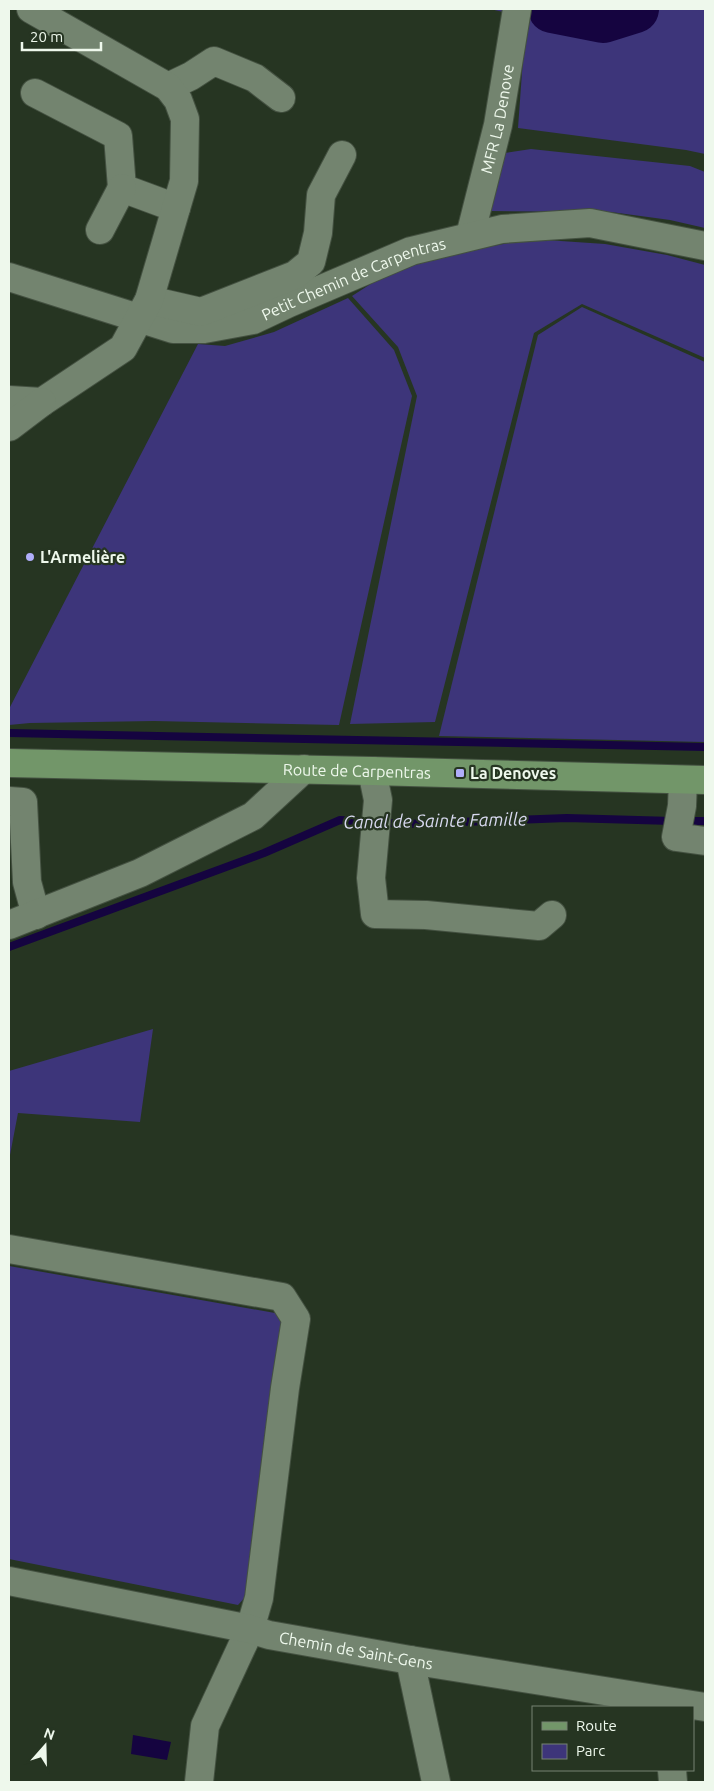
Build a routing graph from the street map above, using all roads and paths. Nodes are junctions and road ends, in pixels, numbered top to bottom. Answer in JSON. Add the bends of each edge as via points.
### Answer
{"nodes":[{"id":1,"x":31,"y":9,"type":"edge"},
{"id":2,"x":516,"y":9,"type":"edge"},
{"id":3,"x":168,"y":87,"type":"junction"},
{"id":4,"x":35,"y":93,"type":"dead end"},
{"id":5,"x":280,"y":98,"type":"dead end"},
{"id":6,"x":342,"y":155,"type":"dead end"},
{"id":7,"x":122,"y":188,"type":"junction"},
{"id":8,"x":176,"y":208,"type":"junction"},
{"id":9,"x":472,"y":228,"type":"dead end"},
{"id":10,"x":100,"y":230,"type":"dead end"},
{"id":11,"x":705,"y":246,"type":"edge"},
{"id":12,"x":9,"y":277,"type":"edge"},
{"id":13,"x":143,"y":309,"type":"junction"},
{"id":14,"x":21,"y":399,"type":"edge"},
{"id":15,"x":9,"y":427,"type":"edge"},
{"id":16,"x":9,"y":763,"type":"edge"},
{"id":17,"x":304,"y":769,"type":"junction"},
{"id":18,"x":372,"y":771,"type":"junction"},
{"id":19,"x":694,"y":780,"type":"edge"},
{"id":20,"x":9,"y":801,"type":"edge"},
{"id":21,"x":705,"y":841,"type":"edge"},
{"id":22,"x":36,"y":914,"type":"junction"},
{"id":23,"x":552,"y":915,"type":"dead end"},
{"id":24,"x":9,"y":925,"type":"edge"},
{"id":25,"x":9,"y":1249,"type":"edge"},
{"id":26,"x":9,"y":1581,"type":"edge"},
{"id":27,"x":250,"y":1629,"type":"junction"},
{"id":28,"x":410,"y":1660,"type":"junction"},
{"id":29,"x":674,"y":1705,"type":"edge"},
{"id":30,"x":690,"y":1706,"type":"edge"},
{"id":31,"x":199,"y":1782,"type":"edge"},
{"id":32,"x":436,"y":1782,"type":"edge"}],
"edges":[{"from":1,"to":3,"type":"street"},
{"from":2,"to":9,"type":"street","name":"MFR La Denove","via":[[498,125]]},
{"from":3,"to":5,"type":"street","via":[[214,61],[255,78]]},
{"from":3,"to":8,"type":"street","via":[[178,100],[185,119],[184,181]]},
{"from":4,"to":7,"type":"street","via":[[118,136]]},
{"from":6,"to":13,"type":"street","via":[[321,195],[312,262],[295,275],[201,312]]},
{"from":7,"to":8,"type":"street"},
{"from":7,"to":10,"type":"street"},
{"from":8,"to":13,"type":"street"},
{"from":11,"to":13,"type":"street","name":"Petit Chemin de Carpentras","via":[[590,223],[502,229],[411,251],[252,320],[204,329],[173,329]]},
{"from":12,"to":13,"type":"street","name":"Petit Chemin de Carpentras"},
{"from":13,"to":14,"type":"street","via":[[123,348]]},
{"from":14,"to":15,"type":"street"},
{"from":16,"to":17,"type":"main road","name":"Route de Carpentras"},
{"from":17,"to":18,"type":"main road","name":"Route de Carpentras"},
{"from":17,"to":22,"type":"street","via":[[254,816],[140,873]]},
{"from":18,"to":19,"type":"main road","name":"Route de Carpentras"},
{"from":18,"to":23,"type":"street","via":[[378,800],[371,878],[375,914],[426,915],[539,926]]},
{"from":19,"to":21,"type":"street","via":[[682,806],[676,837]]},
{"from":20,"to":22,"type":"street","via":[[23,802],[27,882]]},
{"from":22,"to":24,"type":"street"},
{"from":25,"to":27,"type":"street","via":[[282,1297],[296,1319],[258,1598]]},
{"from":26,"to":27,"type":"street","name":"Chemin de Saint-Gens"},
{"from":27,"to":28,"type":"street","name":"Chemin de Saint-Gens"},
{"from":27,"to":31,"type":"street","via":[[205,1726]]},
{"from":28,"to":29,"type":"street","name":"Chemin de Saint-Gens"},
{"from":28,"to":32,"type":"street"},
{"from":29,"to":30,"type":"street","name":"Chemin de Saint-Gens"}]}
